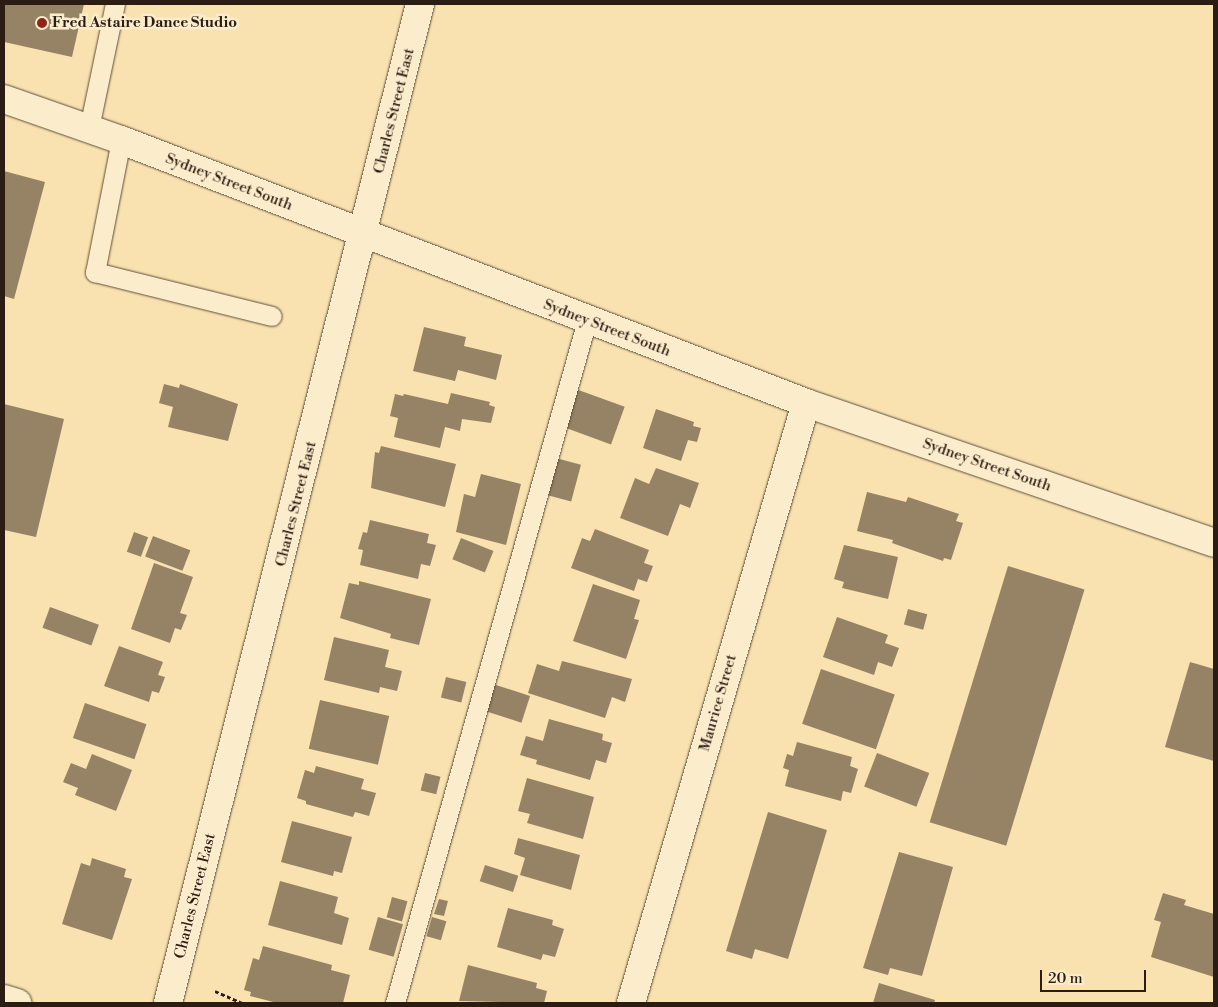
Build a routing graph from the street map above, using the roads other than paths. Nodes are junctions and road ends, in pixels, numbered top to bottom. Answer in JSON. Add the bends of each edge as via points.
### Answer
{"nodes":[{"id":1,"x":115,"y":4,"type":"edge"},
{"id":2,"x":420,"y":4,"type":"edge"},
{"id":3,"x":4,"y":99,"type":"edge"},
{"id":4,"x":88,"y":128,"type":"junction"},
{"id":5,"x":121,"y":140,"type":"junction"},
{"id":6,"x":364,"y":234,"type":"junction"},
{"id":7,"x":272,"y":316,"type":"dead end"},
{"id":8,"x":588,"y":320,"type":"junction"},
{"id":9,"x":806,"y":403,"type":"junction"},
{"id":10,"x":1214,"y":543,"type":"edge"},
{"id":11,"x":4,"y":999,"type":"edge"},
{"id":12,"x":17,"y":1003,"type":"edge"},
{"id":13,"x":168,"y":1003,"type":"edge"},
{"id":14,"x":394,"y":1003,"type":"edge"},
{"id":15,"x":631,"y":1003,"type":"edge"}],
"edges":[{"from":1,"to":4,"type":"lane"},
{"from":2,"to":6,"type":"street","name":"Charles Street East"},
{"from":3,"to":4,"type":"street","name":"Sydney Street South"},
{"from":4,"to":5,"type":"street","name":"Sydney Street South"},
{"from":5,"to":6,"type":"street","name":"Sydney Street South"},
{"from":5,"to":7,"type":"lane","via":[[95,272]]},
{"from":6,"to":8,"type":"street","name":"Sydney Street South"},
{"from":6,"to":13,"type":"street","name":"Charles Street East"},
{"from":8,"to":9,"type":"street","name":"Sydney Street South"},
{"from":8,"to":14,"type":"lane"},
{"from":9,"to":10,"type":"street","name":"Sydney Street South"},
{"from":9,"to":15,"type":"street","name":"Maurice Street"},
{"from":11,"to":12,"type":"street"}]}
